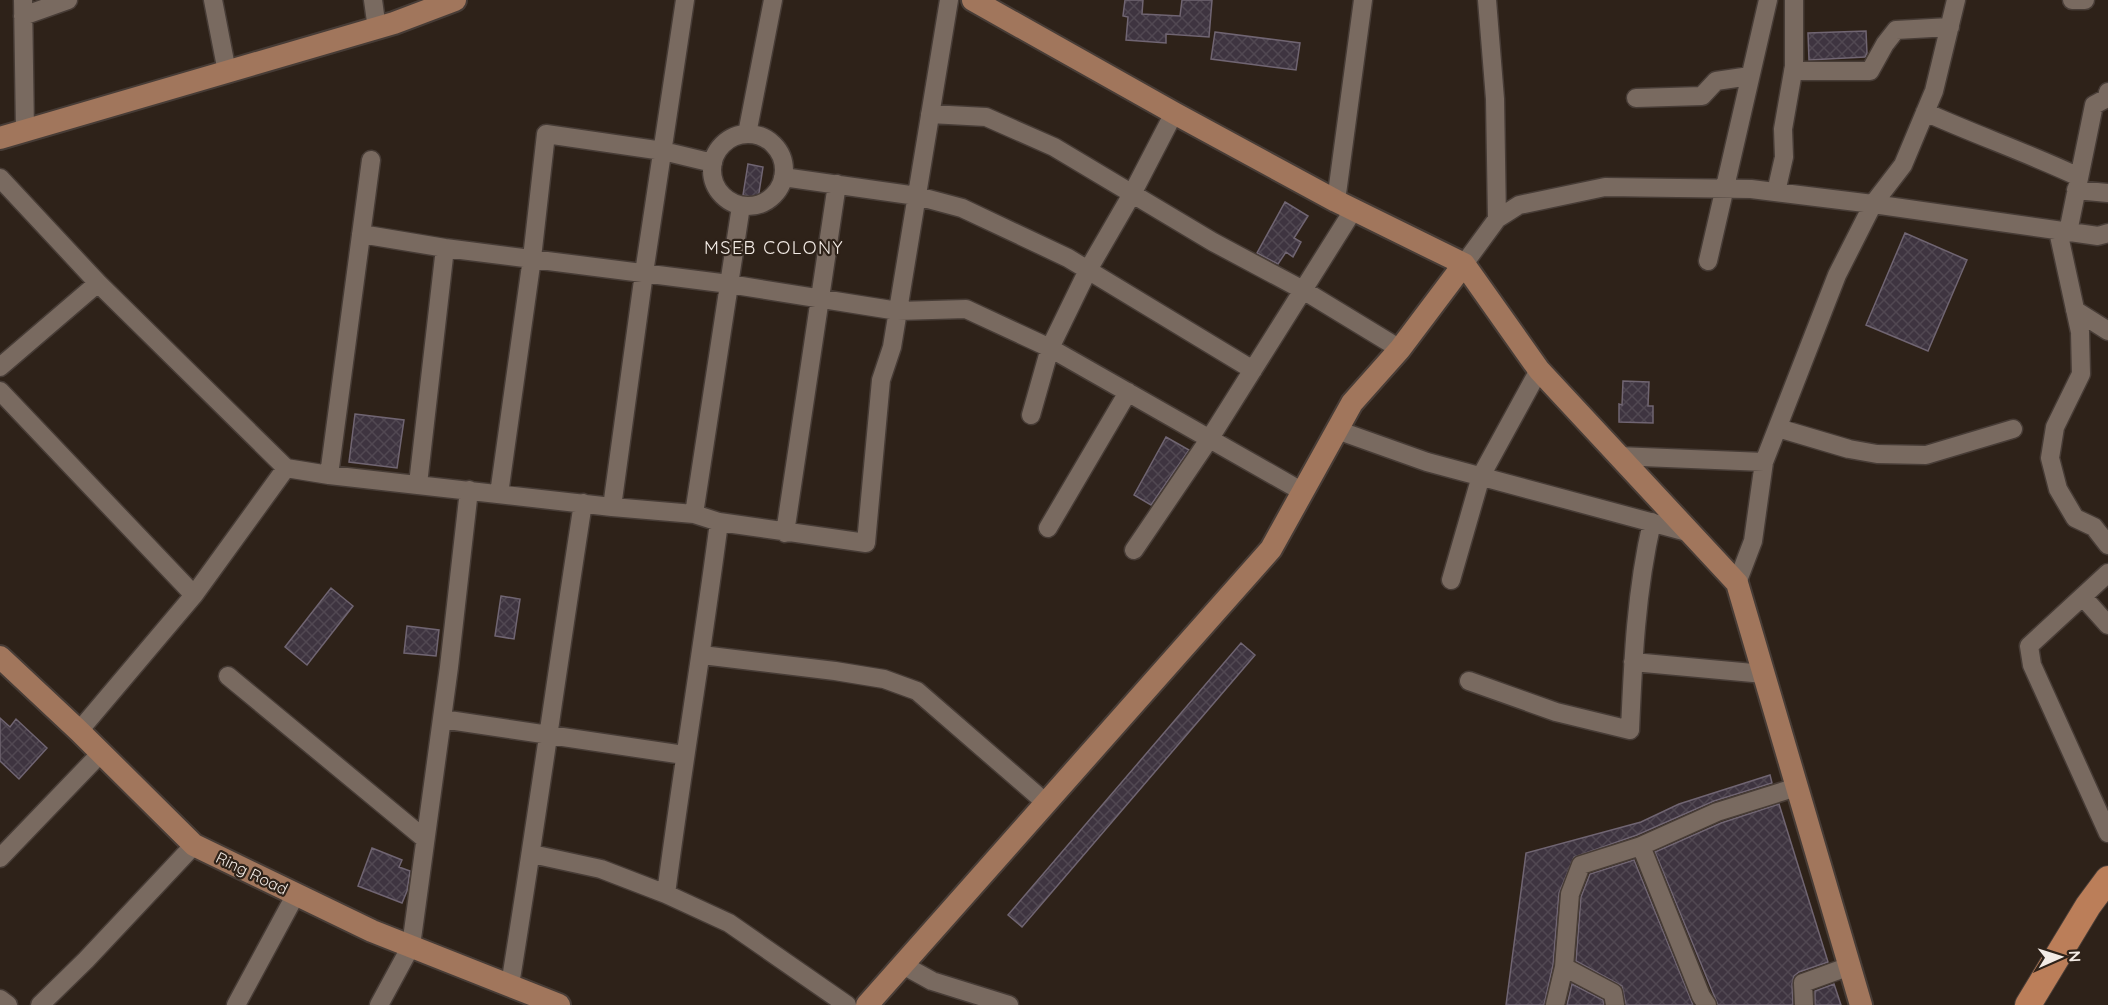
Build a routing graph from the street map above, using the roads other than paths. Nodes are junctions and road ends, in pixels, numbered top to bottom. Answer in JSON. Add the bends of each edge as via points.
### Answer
{"nodes":[{"id":1,"x":68,"y":0,"type":"edge"},
{"id":2,"x":213,"y":0,"type":"edge"},
{"id":3,"x":373,"y":0,"type":"edge"},
{"id":4,"x":455,"y":0,"type":"edge"},
{"id":5,"x":685,"y":0,"type":"edge"},
{"id":6,"x":773,"y":0,"type":"edge"},
{"id":7,"x":949,"y":0,"type":"edge"},
{"id":8,"x":973,"y":0,"type":"edge"},
{"id":9,"x":1363,"y":0,"type":"edge"},
{"id":10,"x":1486,"y":0,"type":"edge"},
{"id":11,"x":1768,"y":0,"type":"edge"},
{"id":12,"x":1794,"y":0,"type":"edge"},
{"id":13,"x":1956,"y":0,"type":"edge"},
{"id":14,"x":2072,"y":0,"type":"edge"},
{"id":15,"x":2085,"y":0,"type":"edge"},
{"id":16,"x":23,"y":8,"type":"edge"},
{"id":17,"x":1950,"y":27,"type":"junction"},
{"id":18,"x":376,"y":29,"type":"junction"},
{"id":19,"x":1793,"y":71,"type":"junction"},
{"id":20,"x":227,"y":72,"type":"junction"},
{"id":21,"x":1750,"y":76,"type":"junction"},
{"id":22,"x":2108,"y":96,"type":"edge"},
{"id":23,"x":1636,"y":98,"type":"dead end"},
{"id":24,"x":1925,"y":112,"type":"junction"},
{"id":25,"x":1174,"y":113,"type":"junction"},
{"id":26,"x":930,"y":114,"type":"junction"},
{"id":27,"x":26,"y":130,"type":"junction"},
{"id":28,"x":747,"y":134,"type":"junction"},
{"id":29,"x":0,"y":138,"type":"edge"},
{"id":30,"x":663,"y":151,"type":"junction"},
{"id":31,"x":371,"y":160,"type":"dead end"},
{"id":32,"x":713,"y":163,"type":"junction"},
{"id":33,"x":783,"y":177,"type":"junction"},
{"id":34,"x":0,"y":178,"type":"edge"},
{"id":35,"x":2078,"y":183,"type":"junction"},
{"id":36,"x":837,"y":184,"type":"junction"},
{"id":37,"x":1726,"y":189,"type":"junction"},
{"id":38,"x":1776,"y":192,"type":"junction"},
{"id":39,"x":2108,"y":193,"type":"edge"},
{"id":40,"x":1132,"y":194,"type":"junction"},
{"id":41,"x":917,"y":196,"type":"junction"},
{"id":42,"x":1873,"y":204,"type":"junction"},
{"id":43,"x":1345,"y":205,"type":"junction"},
{"id":44,"x":741,"y":206,"type":"junction"},
{"id":45,"x":1497,"y":219,"type":"junction"},
{"id":46,"x":2063,"y":231,"type":"junction"},
{"id":47,"x":361,"y":234,"type":"junction"},
{"id":48,"x":2105,"y":236,"type":"edge"},
{"id":49,"x":445,"y":248,"type":"junction"},
{"id":50,"x":532,"y":258,"type":"junction"},
{"id":51,"x":1708,"y":261,"type":"dead end"},
{"id":52,"x":1464,"y":264,"type":"junction"},
{"id":53,"x":1088,"y":270,"type":"junction"},
{"id":54,"x":644,"y":273,"type":"junction"},
{"id":55,"x":98,"y":283,"type":"junction"},
{"id":56,"x":729,"y":284,"type":"junction"},
{"id":57,"x":1303,"y":291,"type":"junction"},
{"id":58,"x":820,"y":298,"type":"junction"},
{"id":59,"x":2075,"y":310,"type":"junction"},
{"id":60,"x":898,"y":311,"type":"junction"},
{"id":61,"x":2108,"y":331,"type":"edge"},
{"id":62,"x":1050,"y":348,"type":"junction"},
{"id":63,"x":1400,"y":349,"type":"junction"},
{"id":64,"x":0,"y":367,"type":"edge"},
{"id":65,"x":1253,"y":370,"type":"junction"},
{"id":66,"x":1539,"y":370,"type":"junction"},
{"id":67,"x":0,"y":391,"type":"edge"},
{"id":68,"x":1128,"y":392,"type":"junction"},
{"id":69,"x":1031,"y":415,"type":"dead end"},
{"id":70,"x":1778,"y":428,"type":"junction"},
{"id":71,"x":2013,"y":429,"type":"dead end"},
{"id":72,"x":1337,"y":430,"type":"junction"},
{"id":73,"x":1210,"y":438,"type":"junction"},
{"id":74,"x":1618,"y":456,"type":"junction"},
{"id":75,"x":1764,"y":462,"type":"junction"},
{"id":76,"x":286,"y":468,"type":"junction"},
{"id":77,"x":329,"y":475,"type":"junction"},
{"id":78,"x":1481,"y":476,"type":"junction"},
{"id":79,"x":418,"y":484,"type":"junction"},
{"id":80,"x":469,"y":490,"type":"junction"},
{"id":81,"x":1303,"y":492,"type":"junction"},
{"id":82,"x":499,"y":494,"type":"junction"},
{"id":83,"x":583,"y":503,"type":"junction"},
{"id":84,"x":612,"y":507,"type":"junction"},
{"id":85,"x":694,"y":514,"type":"junction"},
{"id":86,"x":719,"y":522,"type":"junction"},
{"id":87,"x":1652,"y":522,"type":"junction"},
{"id":88,"x":1048,"y":528,"type":"dead end"},
{"id":89,"x":785,"y":533,"type":"junction"},
{"id":90,"x":1691,"y":533,"type":"junction"},
{"id":91,"x":2108,"y":545,"type":"edge"},
{"id":92,"x":1134,"y":550,"type":"dead end"},
{"id":93,"x":2108,"y":573,"type":"edge"},
{"id":94,"x":1452,"y":580,"type":"dead end"},
{"id":95,"x":1737,"y":583,"type":"junction"},
{"id":96,"x":194,"y":594,"type":"junction"},
{"id":97,"x":2083,"y":597,"type":"junction"},
{"id":98,"x":2108,"y":625,"type":"edge"},
{"id":99,"x":702,"y":655,"type":"junction"},
{"id":100,"x":1633,"y":662,"type":"junction"},
{"id":101,"x":2,"y":664,"type":"edge"},
{"id":102,"x":1764,"y":674,"type":"junction"},
{"id":103,"x":228,"y":676,"type":"dead end"},
{"id":104,"x":1470,"y":681,"type":"dead end"},
{"id":105,"x":442,"y":719,"type":"junction"},
{"id":106,"x":79,"y":731,"type":"junction"},
{"id":107,"x":548,"y":734,"type":"junction"},
{"id":108,"x":100,"y":754,"type":"junction"},
{"id":109,"x":684,"y":755,"type":"junction"},
{"id":110,"x":1797,"y":787,"type":"junction"},
{"id":111,"x":1046,"y":803,"type":"junction"},
{"id":112,"x":2108,"y":833,"type":"edge"},
{"id":113,"x":425,"y":839,"type":"junction"},
{"id":114,"x":194,"y":844,"type":"junction"},
{"id":115,"x":1641,"y":846,"type":"junction"},
{"id":116,"x":532,"y":854,"type":"junction"},
{"id":117,"x":0,"y":858,"type":"edge"},
{"id":118,"x":2108,"y":879,"type":"edge"},
{"id":119,"x":296,"y":894,"type":"junction"},
{"id":120,"x":666,"y":894,"type":"junction"},
{"id":121,"x":411,"y":946,"type":"junction"},
{"id":122,"x":903,"y":965,"type":"junction"},
{"id":123,"x":1850,"y":966,"type":"junction"},
{"id":124,"x":1564,"y":967,"type":"junction"},
{"id":125,"x":510,"y":986,"type":"junction"},
{"id":126,"x":0,"y":999,"type":"edge"},
{"id":127,"x":8,"y":1005,"type":"edge"},
{"id":128,"x":40,"y":1005,"type":"edge"},
{"id":129,"x":236,"y":1005,"type":"edge"},
{"id":130,"x":379,"y":1005,"type":"edge"},
{"id":131,"x":559,"y":1005,"type":"edge"},
{"id":132,"x":847,"y":1005,"type":"edge"},
{"id":133,"x":867,"y":1005,"type":"edge"},
{"id":134,"x":1009,"y":1005,"type":"edge"},
{"id":135,"x":1555,"y":1005,"type":"edge"},
{"id":136,"x":1615,"y":1005,"type":"edge"},
{"id":137,"x":1707,"y":1005,"type":"edge"},
{"id":138,"x":1804,"y":1005,"type":"edge"},
{"id":139,"x":1861,"y":1005,"type":"edge"},
{"id":140,"x":2028,"y":1005,"type":"edge"}],
"edges":[{"from":1,"to":16,"type":"street"},
{"from":2,"to":20,"type":"street"},
{"from":3,"to":18,"type":"street"},
{"from":4,"to":18,"type":"main road"},
{"from":5,"to":30,"type":"street"},
{"from":6,"to":28,"type":"street"},
{"from":7,"to":26,"type":"street"},
{"from":8,"to":25,"type":"main road"},
{"from":9,"to":43,"type":"street"},
{"from":10,"to":45,"type":"street","via":[[1495,99]]},
{"from":11,"to":21,"type":"street"},
{"from":12,"to":19,"type":"street"},
{"from":13,"to":17,"type":"street"},
{"from":14,"to":15,"type":"street"},
{"from":16,"to":27,"type":"street"},
{"from":17,"to":19,"type":"street","via":[[1896,30],[1870,71]]},
{"from":17,"to":24,"type":"street"},
{"from":18,"to":20,"type":"main road"},
{"from":19,"to":38,"type":"street","via":[[1783,129],[1784,157]]},
{"from":20,"to":27,"type":"main road"},
{"from":21,"to":23,"type":"street","via":[[1716,81],[1702,96]]},
{"from":21,"to":37,"type":"street"},
{"from":22,"to":35,"type":"street","via":[[2094,105]]},
{"from":24,"to":35,"type":"street","via":[[2021,150]]},
{"from":24,"to":42,"type":"street","via":[[1904,165]]},
{"from":25,"to":40,"type":"street"},
{"from":25,"to":43,"type":"main road"},
{"from":26,"to":40,"type":"street","via":[[986,117],[1054,147]]},
{"from":26,"to":41,"type":"street"},
{"from":27,"to":29,"type":"main road"},
{"from":28,"to":32,"type":"street","via":[[724,142]]},
{"from":28,"to":33,"type":"street","via":[[757,135],[775,147],[781,156]]},
{"from":30,"to":32,"type":"street"},
{"from":30,"to":50,"type":"street","via":[[546,134]]},
{"from":30,"to":54,"type":"street"},
{"from":31,"to":47,"type":"street"},
{"from":32,"to":44,"type":"street","via":[[715,185],[722,195]]},
{"from":33,"to":36,"type":"street"},
{"from":33,"to":44,"type":"street","via":[[768,200]]},
{"from":34,"to":55,"type":"street"},
{"from":35,"to":39,"type":"street"},
{"from":35,"to":46,"type":"street"},
{"from":36,"to":41,"type":"street"},
{"from":36,"to":58,"type":"street"},
{"from":37,"to":38,"type":"street"},
{"from":37,"to":45,"type":"street","via":[[1605,187],[1519,205]]},
{"from":37,"to":51,"type":"street"},
{"from":38,"to":42,"type":"street"},
{"from":40,"to":53,"type":"street"},
{"from":40,"to":57,"type":"street"},
{"from":41,"to":53,"type":"street","via":[[962,208]]},
{"from":41,"to":60,"type":"street"},
{"from":42,"to":46,"type":"street"},
{"from":42,"to":70,"type":"street","via":[[1837,275]]},
{"from":43,"to":52,"type":"main road"},
{"from":43,"to":57,"type":"street"},
{"from":44,"to":56,"type":"street"},
{"from":45,"to":52,"type":"street"},
{"from":46,"to":48,"type":"street"},
{"from":46,"to":59,"type":"street"},
{"from":47,"to":49,"type":"street"},
{"from":47,"to":77,"type":"street"},
{"from":49,"to":50,"type":"street"},
{"from":49,"to":79,"type":"street"},
{"from":50,"to":54,"type":"street"},
{"from":50,"to":82,"type":"street"},
{"from":52,"to":63,"type":"main road"},
{"from":52,"to":66,"type":"main road"},
{"from":53,"to":62,"type":"street"},
{"from":53,"to":65,"type":"street"},
{"from":54,"to":56,"type":"street"},
{"from":54,"to":84,"type":"street"},
{"from":55,"to":64,"type":"street"},
{"from":55,"to":76,"type":"street"},
{"from":56,"to":58,"type":"street"},
{"from":56,"to":85,"type":"street"},
{"from":57,"to":63,"type":"street"},
{"from":57,"to":65,"type":"street"},
{"from":58,"to":60,"type":"street"},
{"from":58,"to":89,"type":"street"},
{"from":59,"to":61,"type":"street"},
{"from":59,"to":91,"type":"street","via":[[2081,374],[2055,427],[2050,458],[2058,489],[2075,518],[2094,527]]},
{"from":60,"to":62,"type":"street","via":[[966,309]]},
{"from":60,"to":89,"type":"street","via":[[881,380],[866,543]]},
{"from":62,"to":68,"type":"street"},
{"from":62,"to":69,"type":"street"},
{"from":63,"to":72,"type":"main road","via":[[1352,403]]},
{"from":65,"to":73,"type":"street"},
{"from":66,"to":74,"type":"main road"},
{"from":66,"to":78,"type":"street"},
{"from":67,"to":96,"type":"street"},
{"from":68,"to":73,"type":"street"},
{"from":68,"to":88,"type":"street"},
{"from":70,"to":71,"type":"street","via":[[1849,449],[1926,455]]},
{"from":70,"to":75,"type":"street"},
{"from":72,"to":78,"type":"street","via":[[1427,462]]},
{"from":72,"to":81,"type":"main road"},
{"from":73,"to":81,"type":"street"},
{"from":73,"to":92,"type":"street"},
{"from":74,"to":75,"type":"street"},
{"from":74,"to":90,"type":"main road"},
{"from":75,"to":95,"type":"street","via":[[1753,541]]},
{"from":76,"to":77,"type":"street"},
{"from":76,"to":96,"type":"street"},
{"from":77,"to":79,"type":"street"},
{"from":78,"to":87,"type":"street"},
{"from":78,"to":94,"type":"street"},
{"from":79,"to":80,"type":"street"},
{"from":80,"to":82,"type":"street"},
{"from":80,"to":105,"type":"street"},
{"from":81,"to":111,"type":"main road","via":[[1271,549]]},
{"from":82,"to":83,"type":"street"},
{"from":83,"to":84,"type":"street"},
{"from":83,"to":107,"type":"street"},
{"from":84,"to":85,"type":"street"},
{"from":85,"to":86,"type":"street"},
{"from":86,"to":89,"type":"street"},
{"from":86,"to":99,"type":"street"},
{"from":87,"to":90,"type":"street"},
{"from":87,"to":100,"type":"street","via":[[1643,558]]},
{"from":90,"to":95,"type":"main road"},
{"from":93,"to":97,"type":"street"},
{"from":95,"to":102,"type":"main road"},
{"from":96,"to":106,"type":"street"},
{"from":97,"to":98,"type":"street"},
{"from":97,"to":112,"type":"street","via":[[2029,646],[2032,665]]},
{"from":99,"to":109,"type":"street"},
{"from":99,"to":111,"type":"street","via":[[874,677],[917,691]]},
{"from":100,"to":102,"type":"street"},
{"from":100,"to":104,"type":"street","via":[[1630,730],[1556,712]]},
{"from":101,"to":106,"type":"main road","name":"Ring Road"},
{"from":102,"to":110,"type":"main road"},
{"from":103,"to":113,"type":"street"},
{"from":105,"to":107,"type":"street"},
{"from":105,"to":113,"type":"street"},
{"from":106,"to":108,"type":"main road","name":"Ring Road"},
{"from":107,"to":109,"type":"street"},
{"from":107,"to":116,"type":"street"},
{"from":108,"to":114,"type":"main road","name":"Ring Road"},
{"from":108,"to":117,"type":"street"},
{"from":109,"to":120,"type":"street"},
{"from":110,"to":115,"type":"street","via":[[1717,812]]},
{"from":110,"to":123,"type":"main road"},
{"from":111,"to":122,"type":"main road"},
{"from":113,"to":121,"type":"street"},
{"from":114,"to":119,"type":"main road","name":"Ring Road"},
{"from":114,"to":128,"type":"street"},
{"from":115,"to":124,"type":"street","via":[[1581,865],[1570,894]]},
{"from":115,"to":137,"type":"street"},
{"from":116,"to":120,"type":"street","via":[[601,869]]},
{"from":116,"to":125,"type":"street"},
{"from":118,"to":140,"type":"highway"},
{"from":119,"to":121,"type":"main road","name":"Ring Road"},
{"from":119,"to":129,"type":"street"},
{"from":120,"to":132,"type":"street","via":[[729,923]]},
{"from":121,"to":125,"type":"main road","name":"Ring Road"},
{"from":121,"to":130,"type":"street"},
{"from":122,"to":133,"type":"main road"},
{"from":122,"to":134,"type":"street","via":[[932,981]]},
{"from":123,"to":138,"type":"street","via":[[1803,983]]},
{"from":123,"to":139,"type":"main road"},
{"from":124,"to":135,"type":"street"},
{"from":124,"to":136,"type":"street","via":[[1613,993]]},
{"from":125,"to":131,"type":"main road","name":"Ring Road"},
{"from":126,"to":127,"type":"street"}]}
